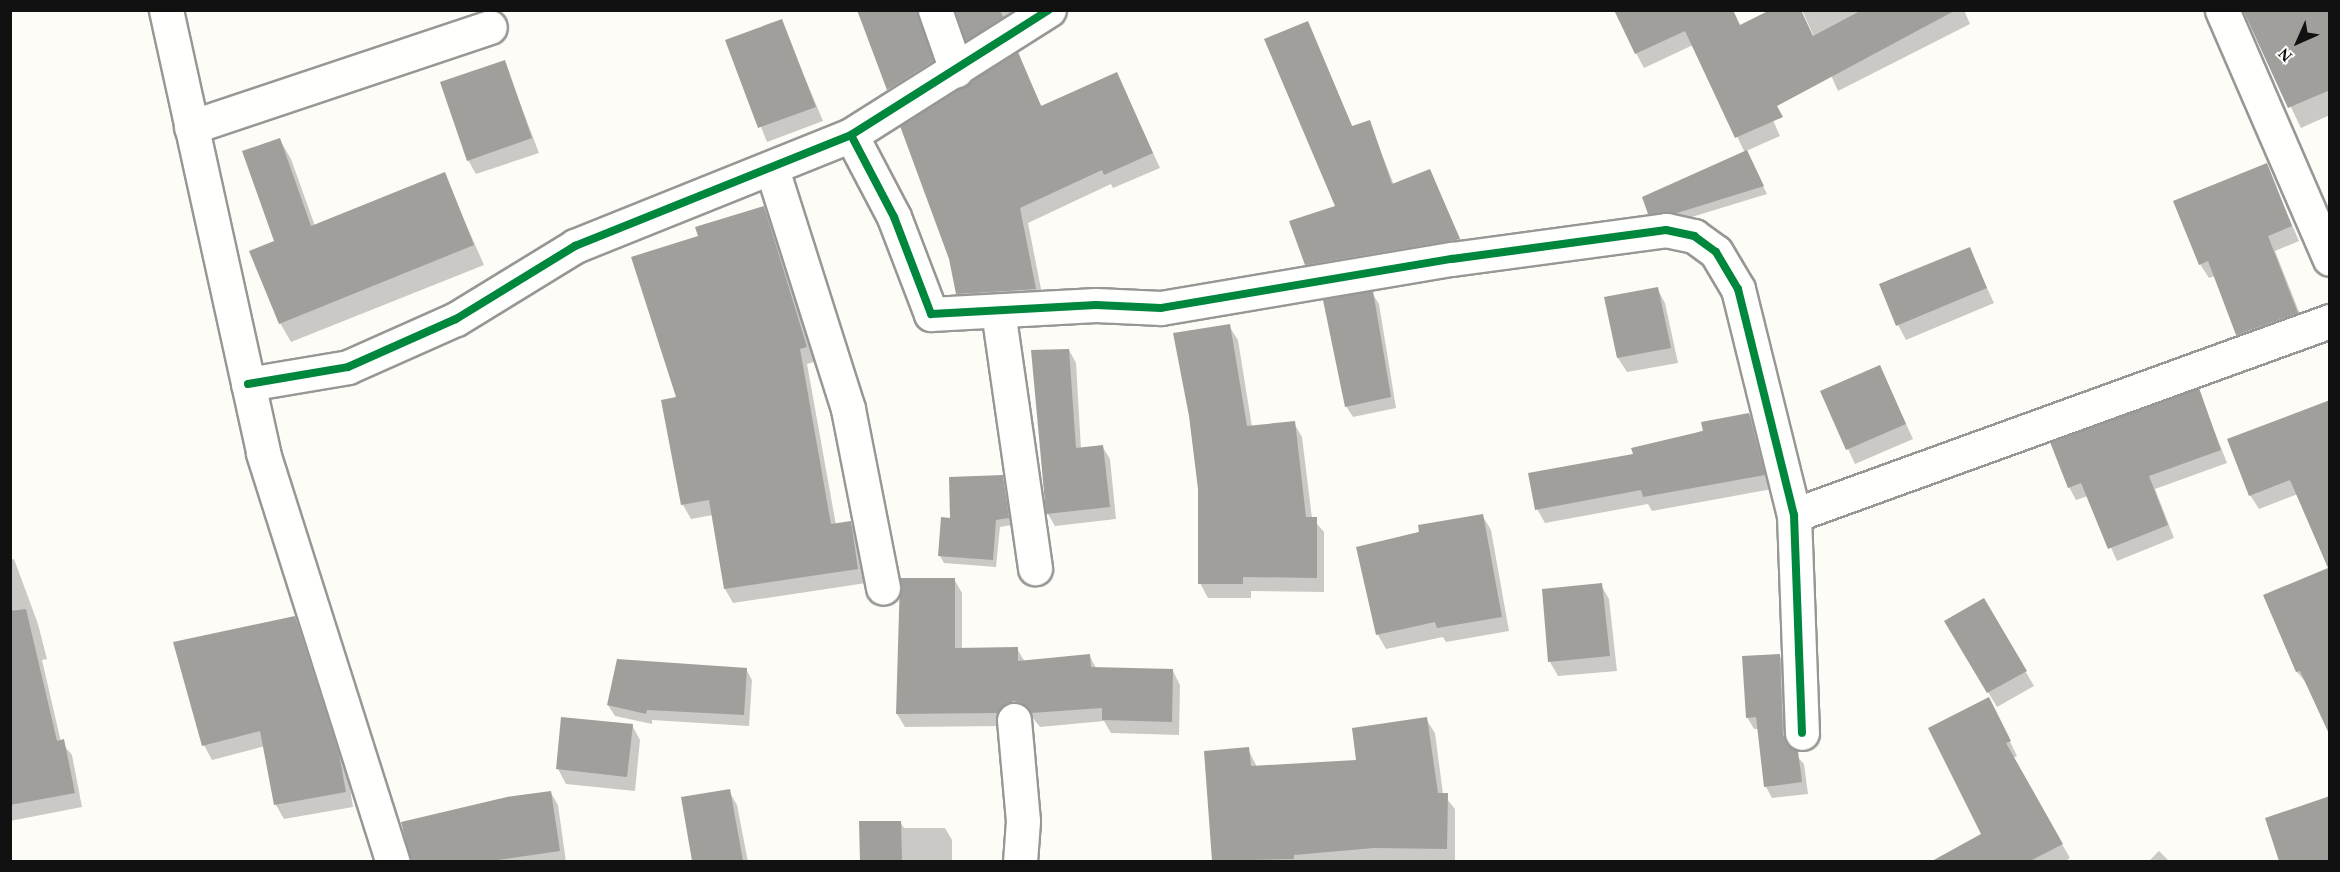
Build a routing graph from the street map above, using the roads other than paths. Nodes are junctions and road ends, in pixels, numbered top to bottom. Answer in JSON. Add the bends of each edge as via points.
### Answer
{"nodes":[{"id":1,"x":166,"y":10,"type":"edge"},
{"id":2,"x":935,"y":10,"type":"edge"},
{"id":3,"x":1049,"y":10,"type":"edge"},
{"id":4,"x":2222,"y":10,"type":"edge"},
{"id":5,"x":490,"y":27,"type":"dead end"},
{"id":6,"x":956,"y":70,"type":"junction"},
{"id":7,"x":191,"y":127,"type":"junction"},
{"id":8,"x":851,"y":135,"type":"junction"},
{"id":9,"x":772,"y":169,"type":"junction"},
{"id":10,"x":2330,"y":259,"type":"edge"},
{"id":11,"x":998,"y":311,"type":"junction"},
{"id":12,"x":2330,"y":321,"type":"edge"},
{"id":13,"x":248,"y":384,"type":"junction"},
{"id":14,"x":1794,"y":515,"type":"junction"},
{"id":15,"x":1035,"y":567,"type":"dead end"},
{"id":16,"x":883,"y":588,"type":"dead end"},
{"id":17,"x":1014,"y":720,"type":"dead end"},
{"id":18,"x":1802,"y":733,"type":"dead end"},
{"id":19,"x":393,"y":861,"type":"edge"},
{"id":20,"x":1020,"y":861,"type":"edge"}],
"edges":[{"from":1,"to":7,"type":"street"},
{"from":2,"to":6,"type":"street"},
{"from":3,"to":6,"type":"street"},
{"from":4,"to":10,"type":"street"},
{"from":5,"to":7,"type":"street"},
{"from":6,"to":8,"type":"street"},
{"from":7,"to":13,"type":"street"},
{"from":8,"to":9,"type":"street"},
{"from":8,"to":11,"type":"street","via":[[894,217],[931,314]]},
{"from":9,"to":13,"type":"street","via":[[575,246],[456,319],[348,367]]},
{"from":9,"to":16,"type":"street","via":[[848,409]]},
{"from":11,"to":14,"type":"street","via":[[1095,305],[1161,308],[1452,259],[1666,230],[1694,236],[1716,252],[1738,289]]},
{"from":11,"to":15,"type":"street"},
{"from":12,"to":14,"type":"street"},
{"from":13,"to":19,"type":"street","via":[[263,453]]},
{"from":14,"to":18,"type":"street"},
{"from":17,"to":20,"type":"street","via":[[1023,821]]}]}
